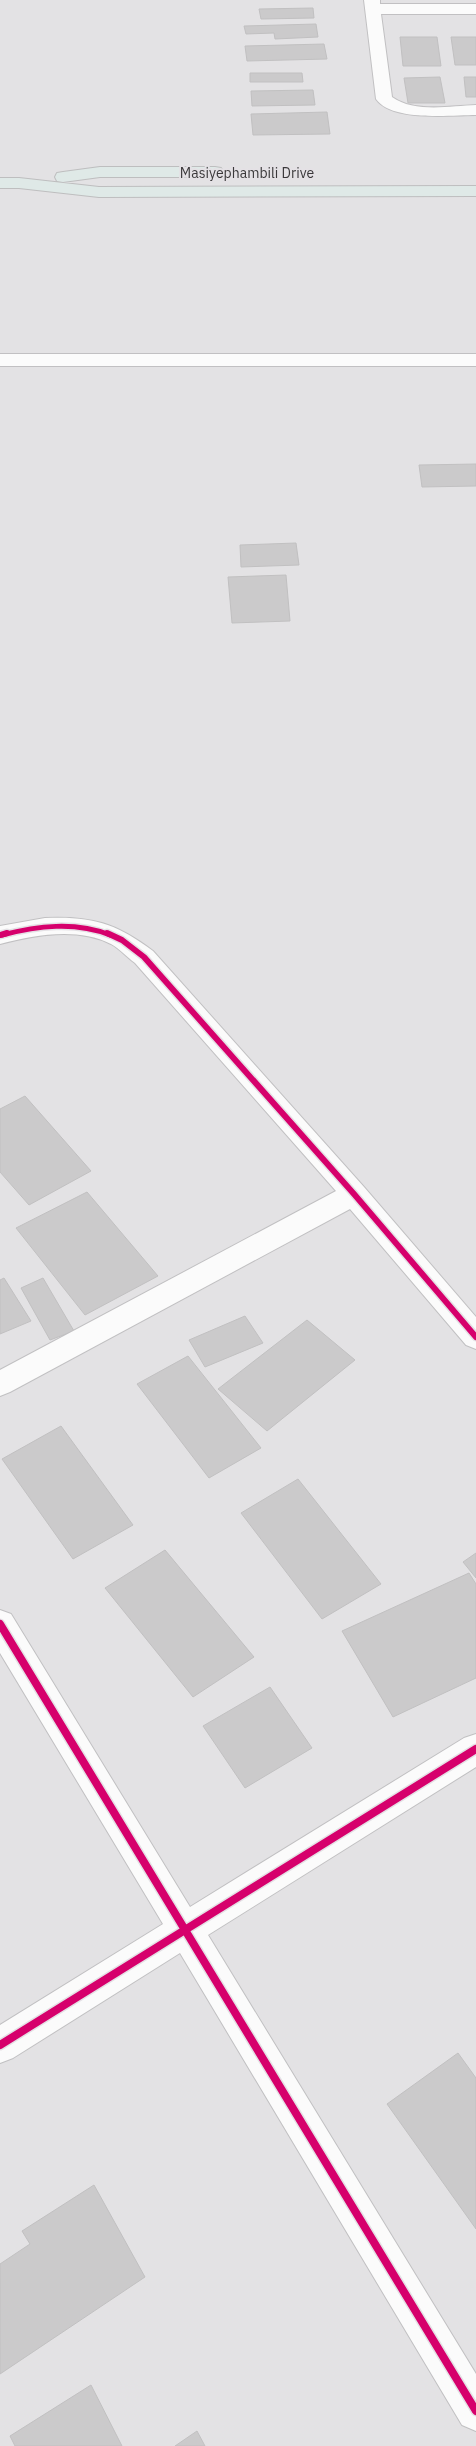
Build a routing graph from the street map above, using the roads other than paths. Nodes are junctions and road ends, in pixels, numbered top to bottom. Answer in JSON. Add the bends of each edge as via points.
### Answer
{"nodes":[{"id":1,"x":372,"y":4,"type":"edge"},
{"id":2,"x":476,"y":9,"type":"edge"},
{"id":3,"x":476,"y":110,"type":"edge"},
{"id":4,"x":228,"y":172,"type":"dead end"},
{"id":5,"x":0,"y":183,"type":"edge"},
{"id":6,"x":19,"y":183,"type":"junction"},
{"id":7,"x":476,"y":191,"type":"edge"},
{"id":8,"x":0,"y":360,"type":"edge"},
{"id":9,"x":476,"y":360,"type":"edge"},
{"id":10,"x":0,"y":935,"type":"edge"},
{"id":11,"x":354,"y":1194,"type":"junction"},
{"id":12,"x":476,"y":1337,"type":"edge"},
{"id":13,"x":0,"y":1384,"type":"edge"},
{"id":14,"x":0,"y":1624,"type":"edge"},
{"id":15,"x":476,"y":1749,"type":"edge"},
{"id":16,"x":184,"y":1930,"type":"junction"},
{"id":17,"x":0,"y":2045,"type":"edge"},
{"id":18,"x":476,"y":2411,"type":"edge"}],
"edges":[{"from":1,"to":2,"type":"street"},
{"from":1,"to":3,"type":"street","via":[[384,99],[388,104],[402,109]]},
{"from":4,"to":6,"type":"main road","name":"Masiyephambili Drive","via":[[100,172]]},
{"from":5,"to":6,"type":"main road","name":"Masiyephambili Drive"},
{"from":6,"to":7,"type":"main road","name":"Masiyephambili Drive","via":[[99,192]]},
{"from":8,"to":9,"type":"street"},
{"from":10,"to":11,"type":"street","via":[[65,925],[96,929],[121,939],[144,957]]},
{"from":11,"to":12,"type":"street"},
{"from":11,"to":13,"type":"street"},
{"from":14,"to":16,"type":"street"},
{"from":15,"to":16,"type":"street"},
{"from":16,"to":17,"type":"street"},
{"from":16,"to":18,"type":"street"}]}
